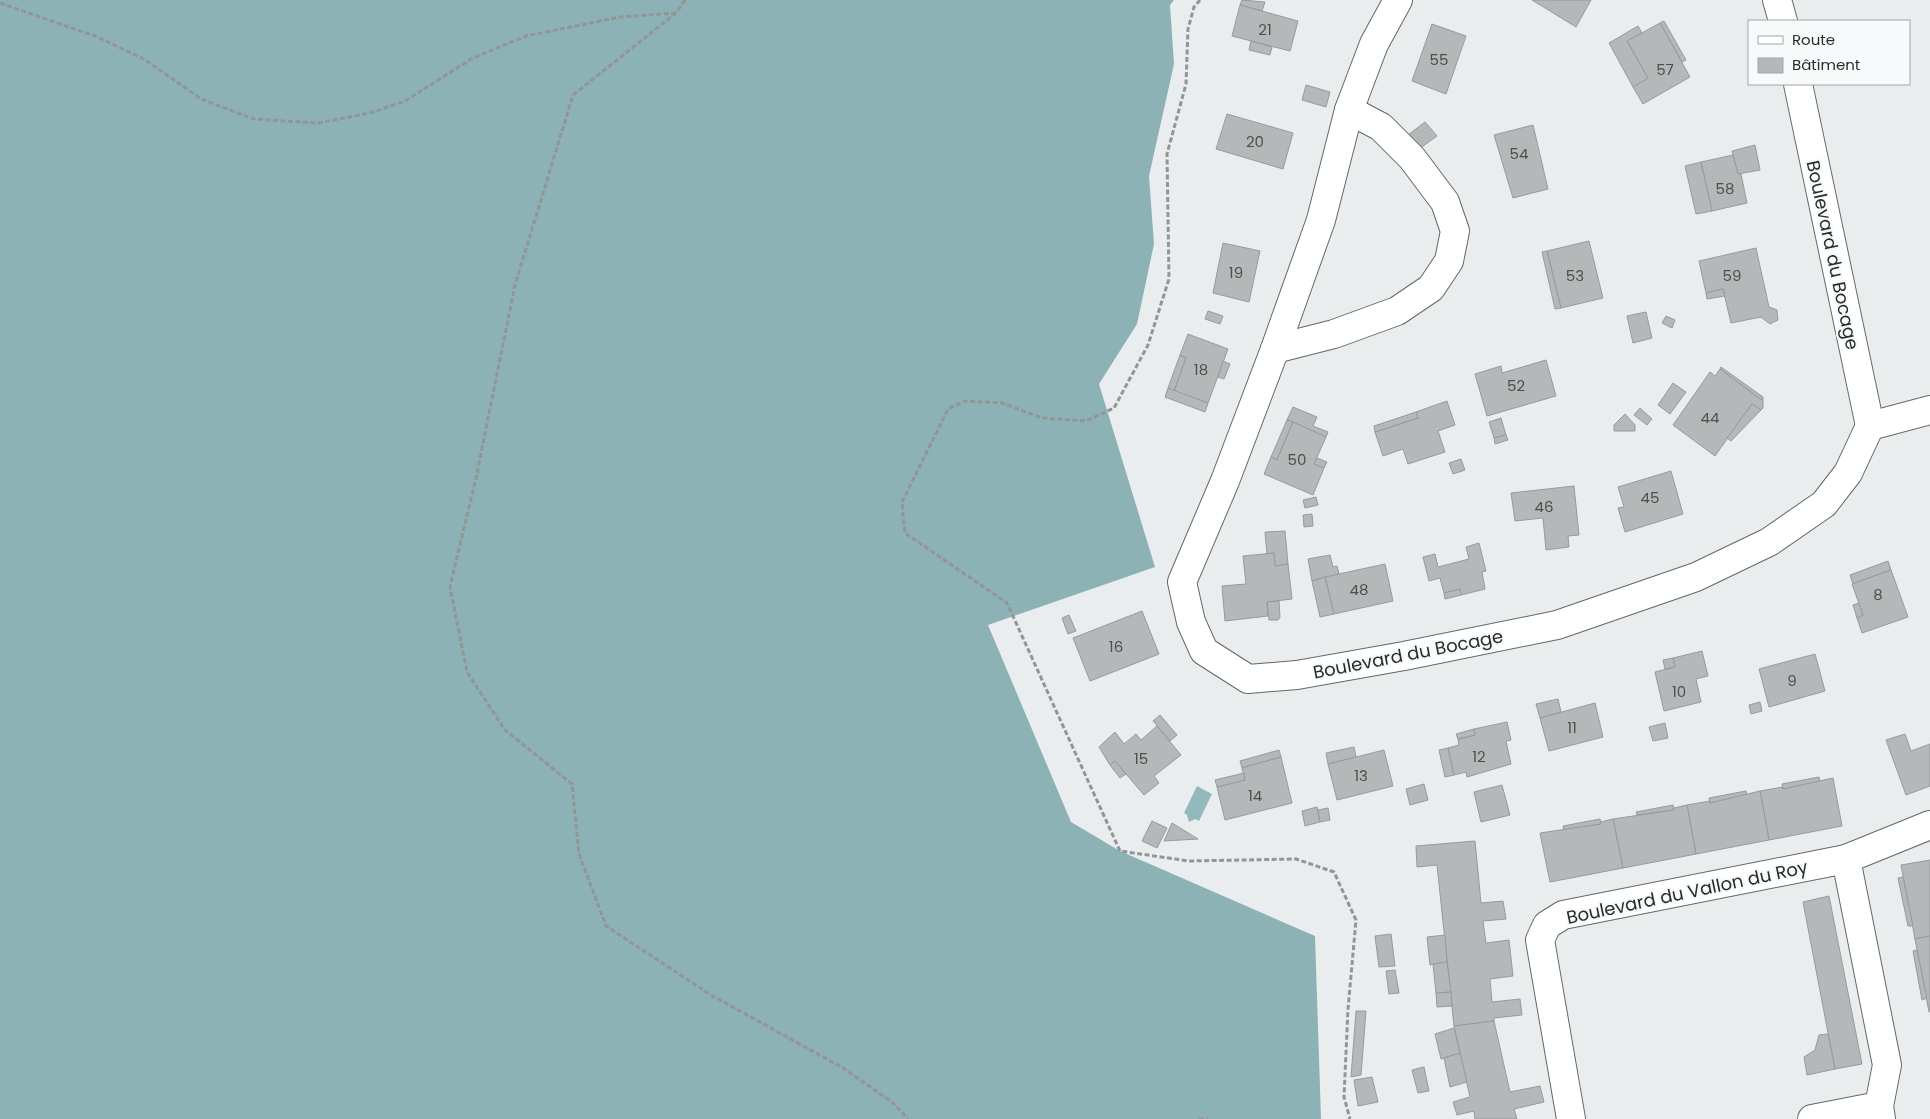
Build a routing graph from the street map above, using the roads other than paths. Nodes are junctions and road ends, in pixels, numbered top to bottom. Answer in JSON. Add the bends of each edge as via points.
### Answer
{"nodes":[{"id":1,"x":1398,"y":0,"type":"edge"},
{"id":2,"x":1777,"y":0,"type":"edge"},
{"id":3,"x":1783,"y":20,"type":"edge"},
{"id":4,"x":1798,"y":85,"type":"edge"},
{"id":5,"x":1349,"y":110,"type":"junction"},
{"id":6,"x":1275,"y":349,"type":"junction"},
{"id":7,"x":1930,"y":410,"type":"edge"},
{"id":8,"x":1870,"y":426,"type":"junction"},
{"id":9,"x":1930,"y":825,"type":"edge"},
{"id":10,"x":1846,"y":859,"type":"junction"},
{"id":11,"x":1880,"y":1112,"type":"edge"},
{"id":12,"x":1571,"y":1119,"type":"edge"},
{"id":13,"x":1812,"y":1119,"type":"edge"}],
"edges":[{"from":1,"to":5,"type":"street","name":"Boulevard du Bocage","via":[[1374,44]]},
{"from":2,"to":3,"type":"street"},
{"from":4,"to":8,"type":"street","name":"Boulevard du Bocage"},
{"from":5,"to":6,"type":"street","name":"Boulevard du Bocage","via":[[1321,220]]},
{"from":5,"to":6,"type":"street","via":[[1381,127],[1412,158],[1445,202],[1454,230],[1449,261],[1431,288],[1397,311],[1334,334]]},
{"from":6,"to":8,"type":"street","name":"Boulevard du Bocage","via":[[1182,582],[1192,622],[1204,651],[1248,679],[1316,672],[1557,625],[1696,577],[1769,542],[1824,504],[1848,473]]},
{"from":7,"to":8,"type":"street"},
{"from":9,"to":10,"type":"street","name":"Boulevard du Vallon du Roy"},
{"from":10,"to":11,"type":"street","via":[[1886,1065]]},
{"from":10,"to":12,"type":"street","name":"Boulevard du Vallon du Roy","via":[[1563,916],[1547,925],[1540,940]]},
{"from":11,"to":13,"type":"street"}]}
